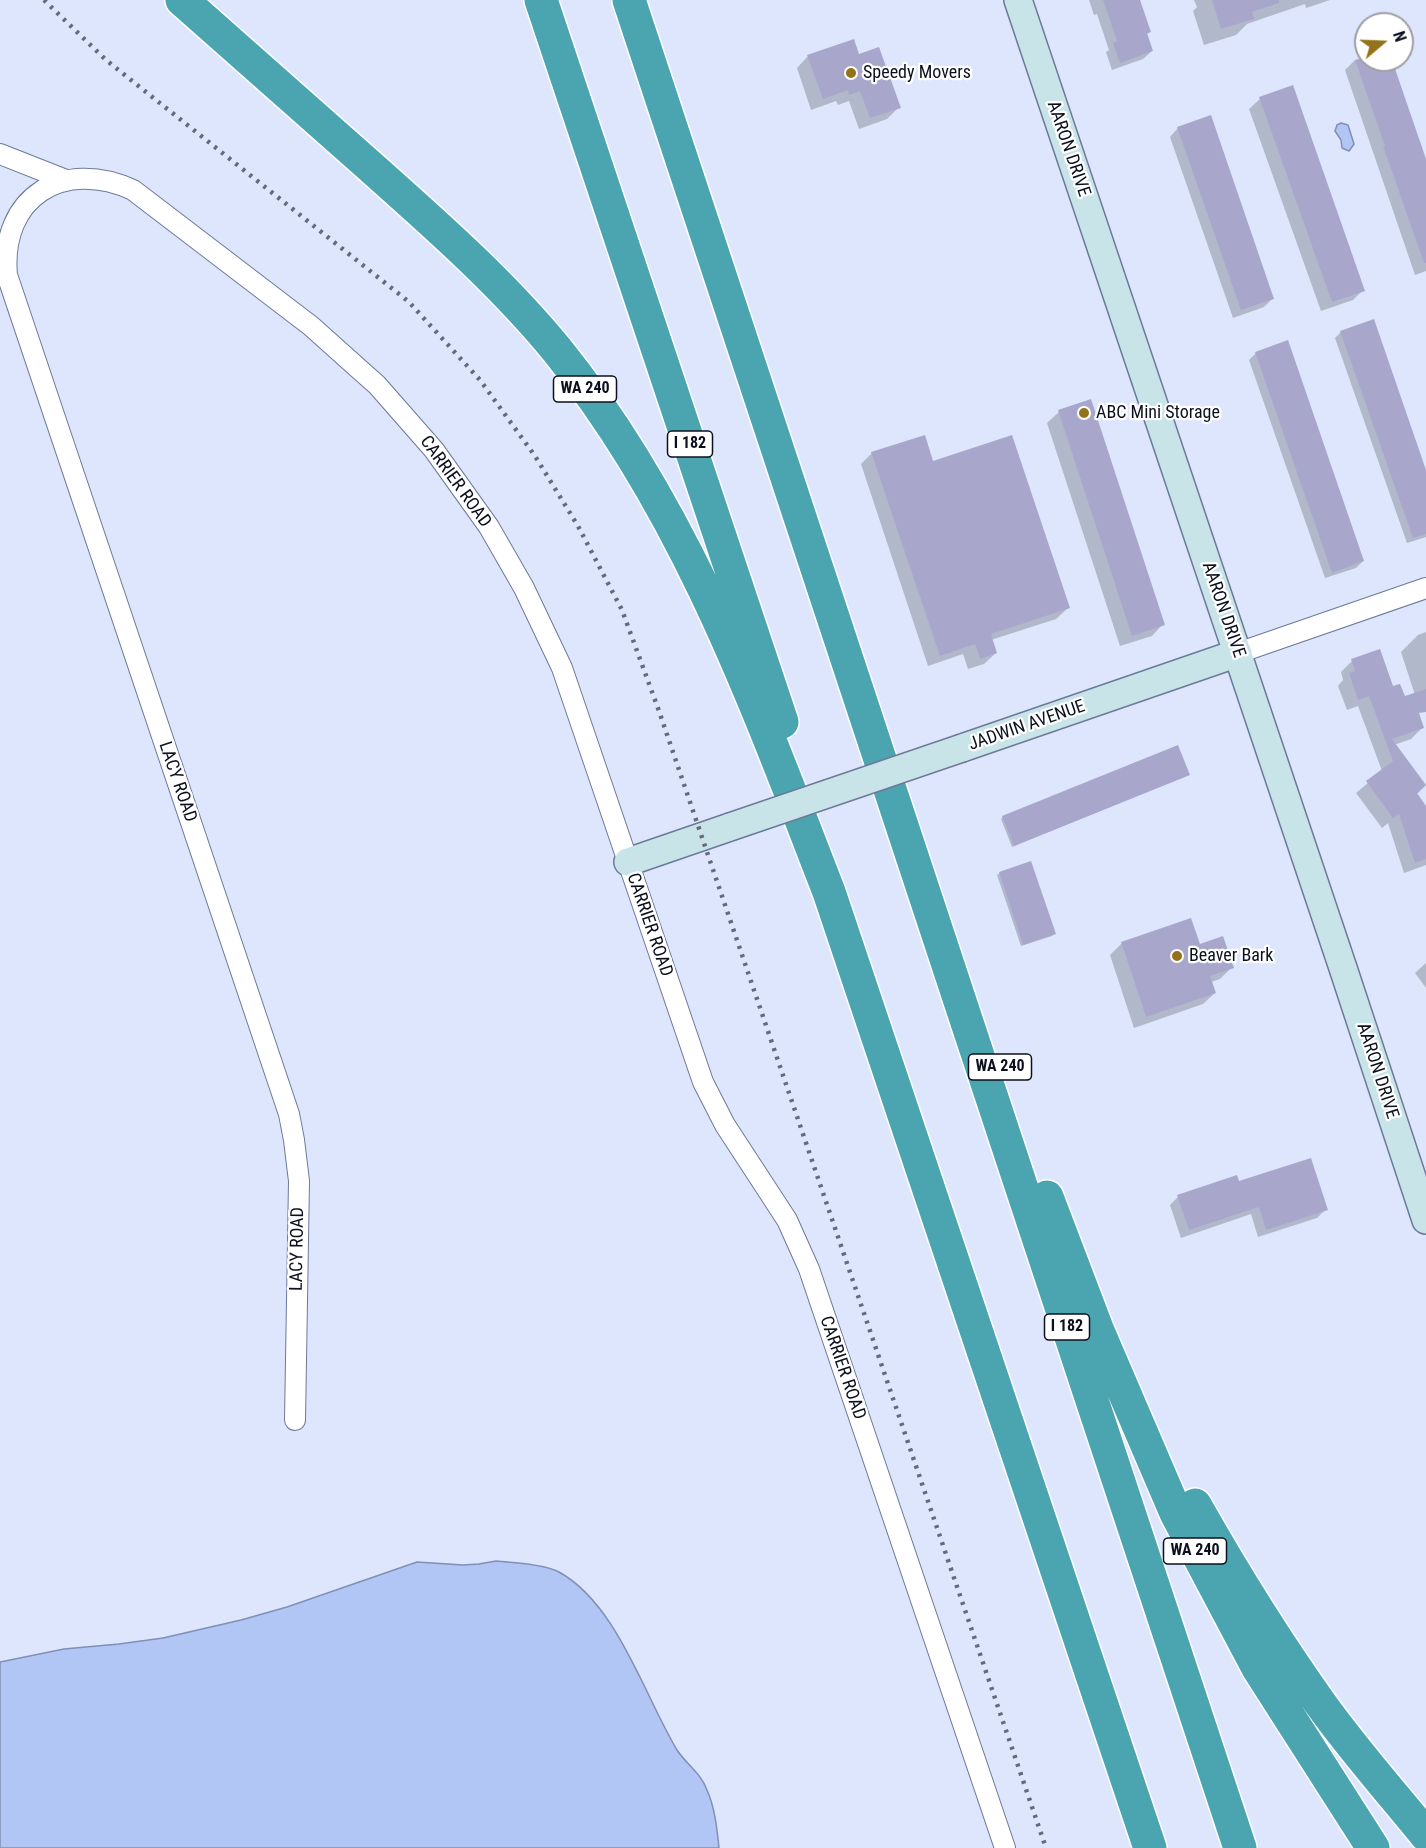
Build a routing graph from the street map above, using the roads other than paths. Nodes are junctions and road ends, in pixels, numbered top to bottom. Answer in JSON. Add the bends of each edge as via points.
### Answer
{"nodes":[{"id":1,"x":182,"y":0,"type":"edge"},
{"id":2,"x":542,"y":0,"type":"edge"},
{"id":3,"x":629,"y":0,"type":"edge"},
{"id":4,"x":1018,"y":0,"type":"edge"},
{"id":5,"x":0,"y":154,"type":"edge"},
{"id":6,"x":66,"y":180,"type":"junction"},
{"id":7,"x":1426,"y":588,"type":"edge"},
{"id":8,"x":1238,"y":652,"type":"junction"},
{"id":9,"x":895,"y":806,"type":"junction"},
{"id":10,"x":628,"y":861,"type":"junction"},
{"id":11,"x":829,"y":892,"type":"junction"},
{"id":12,"x":1426,"y":1220,"type":"edge"},
{"id":13,"x":1098,"y":1331,"type":"junction"},
{"id":14,"x":294,"y":1420,"type":"dead end"},
{"id":15,"x":1077,"y":1632,"type":"junction"},
{"id":16,"x":1426,"y":1834,"type":"edge"},
{"id":17,"x":1005,"y":1848,"type":"edge"},
{"id":18,"x":1134,"y":1848,"type":"edge"},
{"id":19,"x":1150,"y":1848,"type":"edge"},
{"id":20,"x":1240,"y":1848,"type":"edge"},
{"id":21,"x":1373,"y":1848,"type":"edge"}],
"edges":[{"from":1,"to":11,"type":"highway","number":"WA 240","via":[[460,247],[510,296],[594,401],[642,473],[691,561],[768,735]]},
{"from":2,"to":11,"type":"highway","number":"I 182","via":[[778,705]]},
{"from":3,"to":9,"type":"highway","number":"I 182"},
{"from":4,"to":8,"type":"street","name":"AARON DRIVE"},
{"from":5,"to":6,"type":"street"},
{"from":6,"to":10,"type":"street","name":"CARRIER ROAD","via":[[114,182],[144,198],[339,350],[434,450],[508,557],[537,614],[573,699]]},
{"from":6,"to":14,"type":"street","name":"LACY ROAD","via":[[34,196],[17,216],[7,246],[7,275],[289,1114],[298,1181]]},
{"from":7,"to":8,"type":"street","name":"JADWIN AVENUE"},
{"from":8,"to":10,"type":"street","name":"JADWIN AVENUE","bridge":true},
{"from":8,"to":12,"type":"street","name":"AARON DRIVE"},
{"from":9,"to":13,"type":"highway","number":"WA 240","via":[[941,906]]},
{"from":9,"to":20,"type":"highway","number":"I 182"},
{"from":10,"to":17,"type":"street","name":"CARRIER ROAD","via":[[703,1082],[725,1125],[787,1220],[809,1269]]},
{"from":11,"to":15,"type":"highway","number":"I 182"},
{"from":13,"to":16,"type":"highway","via":[[1212,1535],[1275,1636],[1354,1748]]},
{"from":13,"to":21,"type":"highway","number":"WA 240","via":[[1152,1460],[1208,1576],[1258,1668]]},
{"from":15,"to":18,"type":"highway"},
{"from":15,"to":19,"type":"highway","number":"I 182"}]}
